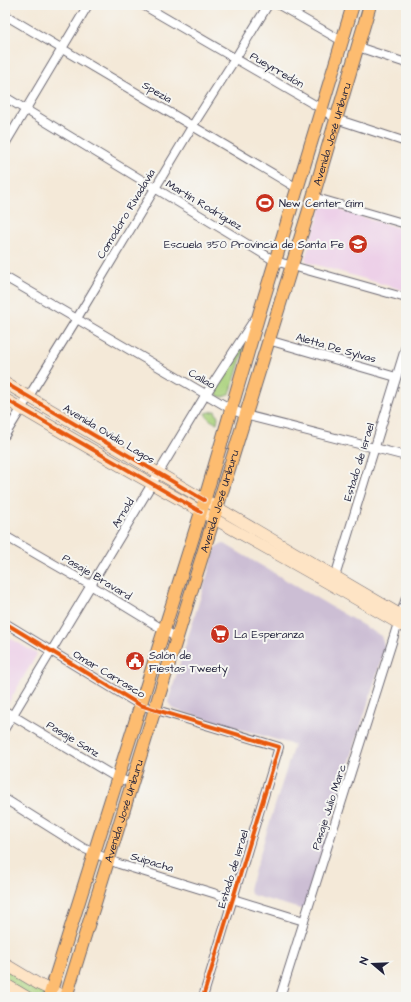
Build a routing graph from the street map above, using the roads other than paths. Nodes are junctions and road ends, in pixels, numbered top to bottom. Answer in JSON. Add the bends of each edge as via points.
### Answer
{"nodes":[{"id":1,"x":88,"y":5,"type":"edge"},
{"id":2,"x":143,"y":5,"type":"edge"},
{"id":3,"x":268,"y":5,"type":"edge"},
{"id":4,"x":279,"y":5,"type":"edge"},
{"id":5,"x":353,"y":5,"type":"edge"},
{"id":6,"x":370,"y":5,"type":"edge"},
{"id":7,"x":5,"y":15,"type":"edge"},
{"id":8,"x":342,"y":42,"type":"junction"},
{"id":9,"x":358,"y":47,"type":"junction"},
{"id":10,"x":61,"y":48,"type":"junction"},
{"id":11,"x":235,"y":59,"type":"junction"},
{"id":12,"x":406,"y":63,"type":"edge"},
{"id":13,"x":5,"y":97,"type":"edge"},
{"id":14,"x":26,"y":109,"type":"junction"},
{"id":15,"x":322,"y":109,"type":"junction"},
{"id":16,"x":336,"y":119,"type":"junction"},
{"id":17,"x":193,"y":125,"type":"junction"},
{"id":18,"x":406,"y":142,"type":"edge"},
{"id":19,"x":5,"y":144,"type":"edge"},
{"id":20,"x":155,"y":188,"type":"junction"},
{"id":21,"x":297,"y":188,"type":"junction"},
{"id":22,"x":313,"y":197,"type":"junction"},
{"id":23,"x":406,"y":224,"type":"edge"},
{"id":24,"x":275,"y":261,"type":"junction"},
{"id":25,"x":291,"y":266,"type":"junction"},
{"id":26,"x":5,"y":277,"type":"edge"},
{"id":27,"x":406,"y":298,"type":"edge"},
{"id":28,"x":260,"y":311,"type":"junction"},
{"id":29,"x":76,"y":320,"type":"junction"},
{"id":30,"x":268,"y":340,"type":"junction"},
{"id":31,"x":406,"y":346,"type":"edge"},
{"id":32,"x":396,"y":377,"type":"junction"},
{"id":33,"x":5,"y":383,"type":"edge"},
{"id":34,"x":206,"y":394,"type":"junction"},
{"id":35,"x":29,"y":397,"type":"junction"},
{"id":36,"x":5,"y":399,"type":"edge"},
{"id":37,"x":21,"y":409,"type":"junction"},
{"id":38,"x":231,"y":409,"type":"junction"},
{"id":39,"x":245,"y":415,"type":"junction"},
{"id":40,"x":5,"y":435,"type":"edge"},
{"id":41,"x":375,"y":448,"type":"junction"},
{"id":42,"x":406,"y":456,"type":"edge"},
{"id":43,"x":159,"y":474,"type":"junction"},
{"id":44,"x":152,"y":485,"type":"junction"},
{"id":45,"x":202,"y":506,"type":"junction"},
{"id":46,"x":217,"y":507,"type":"junction"},
{"id":47,"x":213,"y":519,"type":"junction"},
{"id":48,"x":5,"y":536,"type":"edge"},
{"id":49,"x":334,"y":581,"type":"junction"},
{"id":50,"x":92,"y":586,"type":"junction"},
{"id":51,"x":406,"y":598,"type":"edge"},
{"id":52,"x":403,"y":621,"type":"edge"},
{"id":53,"x":5,"y":622,"type":"edge"},
{"id":54,"x":164,"y":630,"type":"junction"},
{"id":55,"x":177,"y":638,"type":"junction"},
{"id":56,"x":52,"y":651,"type":"junction"},
{"id":57,"x":140,"y":705,"type":"junction"},
{"id":58,"x":155,"y":709,"type":"junction"},
{"id":59,"x":5,"y":710,"type":"edge"},
{"id":60,"x":13,"y":715,"type":"junction"},
{"id":61,"x":5,"y":728,"type":"edge"},
{"id":62,"x":279,"y":747,"type":"joint"},
{"id":63,"x":117,"y":778,"type":"junction"},
{"id":64,"x":132,"y":783,"type":"junction"},
{"id":65,"x":5,"y":799,"type":"edge"},
{"id":66,"x":94,"y":853,"type":"junction"},
{"id":67,"x":108,"y":859,"type":"junction"},
{"id":68,"x":233,"y":899,"type":"junction"},
{"id":69,"x":304,"y":921,"type":"junction"},
{"id":70,"x":5,"y":964,"type":"edge"},
{"id":71,"x":5,"y":984,"type":"edge"},
{"id":72,"x":50,"y":994,"type":"edge"},
{"id":73,"x":27,"y":997,"type":"edge"},
{"id":74,"x":66,"y":997,"type":"edge"},
{"id":75,"x":203,"y":997,"type":"edge"},
{"id":76,"x":280,"y":997,"type":"edge"}],
"edges":[{"from":1,"to":10,"type":"street"},
{"from":2,"to":11,"type":"street","name":"Pueyrredón"},
{"from":3,"to":11,"type":"street","name":"Comodoro Rivadavia"},
{"from":4,"to":8,"type":"street"},
{"from":5,"to":8,"type":"main road","name":"Avenida José Uriburu"},
{"from":6,"to":9,"type":"main road","name":"Avenida José Uriburu"},
{"from":7,"to":10,"type":"street","name":"Spezia"},
{"from":8,"to":15,"type":"main road","name":"Avenida José Uriburu"},
{"from":9,"to":12,"type":"street"},
{"from":9,"to":16,"type":"main road","name":"Avenida José Uriburu"},
{"from":10,"to":14,"type":"street"},
{"from":10,"to":17,"type":"street","name":"Spezia"},
{"from":11,"to":15,"type":"street","name":"Pueyrredón"},
{"from":11,"to":17,"type":"street","name":"Comodoro Rivadavia"},
{"from":13,"to":14,"type":"street","name":"Martín Rodríguez"},
{"from":14,"to":19,"type":"street"},
{"from":14,"to":20,"type":"street","name":"Martín Rodríguez"},
{"from":15,"to":16,"type":"street","name":"Pueyrredón"},
{"from":15,"to":21,"type":"main road","name":"Avenida José Uriburu"},
{"from":16,"to":18,"type":"street","name":"Pueyrredón"},
{"from":16,"to":22,"type":"main road","name":"Avenida José Uriburu"},
{"from":17,"to":20,"type":"street","name":"Comodoro Rivadavia"},
{"from":17,"to":21,"type":"street","name":"Spezia"},
{"from":20,"to":24,"type":"street","name":"Martín Rodríguez"},
{"from":20,"to":29,"type":"street","name":"Comodoro Rivadavia"},
{"from":21,"to":24,"type":"main road","name":"Avenida José Uriburu"},
{"from":22,"to":23,"type":"street"},
{"from":22,"to":25,"type":"main road","name":"Avenida José Uriburu"},
{"from":24,"to":25,"type":"street","name":"Martín Rodríguez"},
{"from":24,"to":28,"type":"main road","name":"Avenida José Uriburu"},
{"from":25,"to":27,"type":"street","name":"Martín Rodríguez"},
{"from":25,"to":30,"type":"main road","name":"Avenida José Uriburu"},
{"from":26,"to":29,"type":"street","name":"Callao"},
{"from":28,"to":34,"type":"street","name":"Arnold"},
{"from":28,"to":38,"type":"main road","name":"Avenida José Uriburu"},
{"from":29,"to":34,"type":"street","name":"Callao"},
{"from":29,"to":35,"type":"street","name":"Comodoro Rivadavia"},
{"from":30,"to":32,"type":"street","name":"Aletta De Sylvas"},
{"from":30,"to":39,"type":"main road","name":"Avenida José Uriburu"},
{"from":31,"to":32,"type":"street","name":"Estado de Israel"},
{"from":32,"to":41,"type":"street","name":"Estado de Israel"},
{"from":33,"to":35,"type":"main road","name":"Avenida Ovidio Lagos"},
{"from":34,"to":38,"type":"street","name":"Callao"},
{"from":34,"to":43,"type":"street","name":"Arnold"},
{"from":35,"to":37,"type":"street","name":"Comodoro Rivadavia"},
{"from":35,"to":43,"type":"main road","name":"Avenida Ovidio Lagos"},
{"from":36,"to":37,"type":"main road","name":"Avenida Ovidio Lagos"},
{"from":37,"to":40,"type":"street","name":"Comodoro Rivadavia"},
{"from":37,"to":44,"type":"main road","name":"Avenida Ovidio Lagos"},
{"from":38,"to":39,"type":"street","name":"Callao"},
{"from":38,"to":45,"type":"main road","name":"Avenida José Uriburu"},
{"from":39,"to":41,"type":"street","name":"Callao"},
{"from":39,"to":46,"type":"main road","name":"Avenida José Uriburu"},
{"from":41,"to":42,"type":"street","name":"Callao"},
{"from":41,"to":49,"type":"street","name":"Estado de Israel"},
{"from":43,"to":44,"type":"street","name":"Arnold"},
{"from":43,"to":45,"type":"main road","name":"Avenida Ovidio Lagos"},
{"from":44,"to":45,"type":"main road","name":"Avenida Ovidio Lagos"},
{"from":44,"to":50,"type":"street","name":"Arnold"},
{"from":45,"to":46,"type":"main road","name":"Avenida Ovidio Lagos"},
{"from":45,"to":47,"type":"main road","name":"Avenida Ovidio Lagos"},
{"from":45,"to":54,"type":"main road","name":"Avenida José Uriburu"},
{"from":46,"to":47,"type":"main road","name":"Avenida José Uriburu"},
{"from":46,"to":49,"type":"main road","name":"Avenida Ovidio Lagos"},
{"from":47,"to":49,"type":"main road","name":"Avenida Ovidio Lagos"},
{"from":47,"to":55,"type":"main road","name":"Avenida José Uriburu"},
{"from":48,"to":50,"type":"street","name":"Pasaje Bravard"},
{"from":49,"to":52,"type":"main road","name":"Avenida Ovidio Lagos"},
{"from":50,"to":54,"type":"street","name":"Pasaje Bravard"},
{"from":50,"to":56,"type":"street","name":"Arnold"},
{"from":51,"to":52,"type":"street","name":"Pasaje Julio Marc"},
{"from":52,"to":69,"type":"street","name":"Pasaje Julio Marc"},
{"from":53,"to":56,"type":"street","name":"Omar Carrasco"},
{"from":54,"to":55,"type":"street","name":"Pasaje Bravard"},
{"from":54,"to":57,"type":"main road","name":"Avenida José Uriburu"},
{"from":55,"to":58,"type":"main road","name":"Avenida José Uriburu"},
{"from":56,"to":57,"type":"street","name":"Omar Carrasco"},
{"from":56,"to":60,"type":"street","name":"Arnold"},
{"from":57,"to":58,"type":"street","name":"Omar Carrasco"},
{"from":57,"to":63,"type":"main road","name":"Avenida José Uriburu"},
{"from":58,"to":62,"type":"street","name":"Omar Carrasco"},
{"from":58,"to":64,"type":"main road","name":"Avenida José Uriburu"},
{"from":59,"to":60,"type":"street","name":"Pasaje Sanz"},
{"from":60,"to":61,"type":"street","name":"Arnold"},
{"from":60,"to":63,"type":"street","name":"Pasaje Sanz"},
{"from":62,"to":68,"type":"street","name":"Estado de Israel"},
{"from":63,"to":64,"type":"street","name":"Pasaje Sanz"},
{"from":63,"to":66,"type":"main road","name":"Avenida José Uriburu"},
{"from":64,"to":67,"type":"main road","name":"Avenida José Uriburu"},
{"from":65,"to":66,"type":"street","name":"Suipacha"},
{"from":66,"to":67,"type":"street","name":"Suipacha"},
{"from":66,"to":72,"type":"main road","name":"Avenida José Uriburu"},
{"from":67,"to":68,"type":"street","name":"Suipacha"},
{"from":67,"to":74,"type":"main road","name":"Avenida José Uriburu"},
{"from":68,"to":69,"type":"street","name":"Suipacha"},
{"from":68,"to":75,"type":"street","name":"Estado de Israel"},
{"from":69,"to":76,"type":"street","name":"Pasaje Julio Marc"},
{"from":70,"to":72,"type":"main road"},
{"from":71,"to":73,"type":"main road"},
{"from":72,"to":74,"type":"main road"}]}
